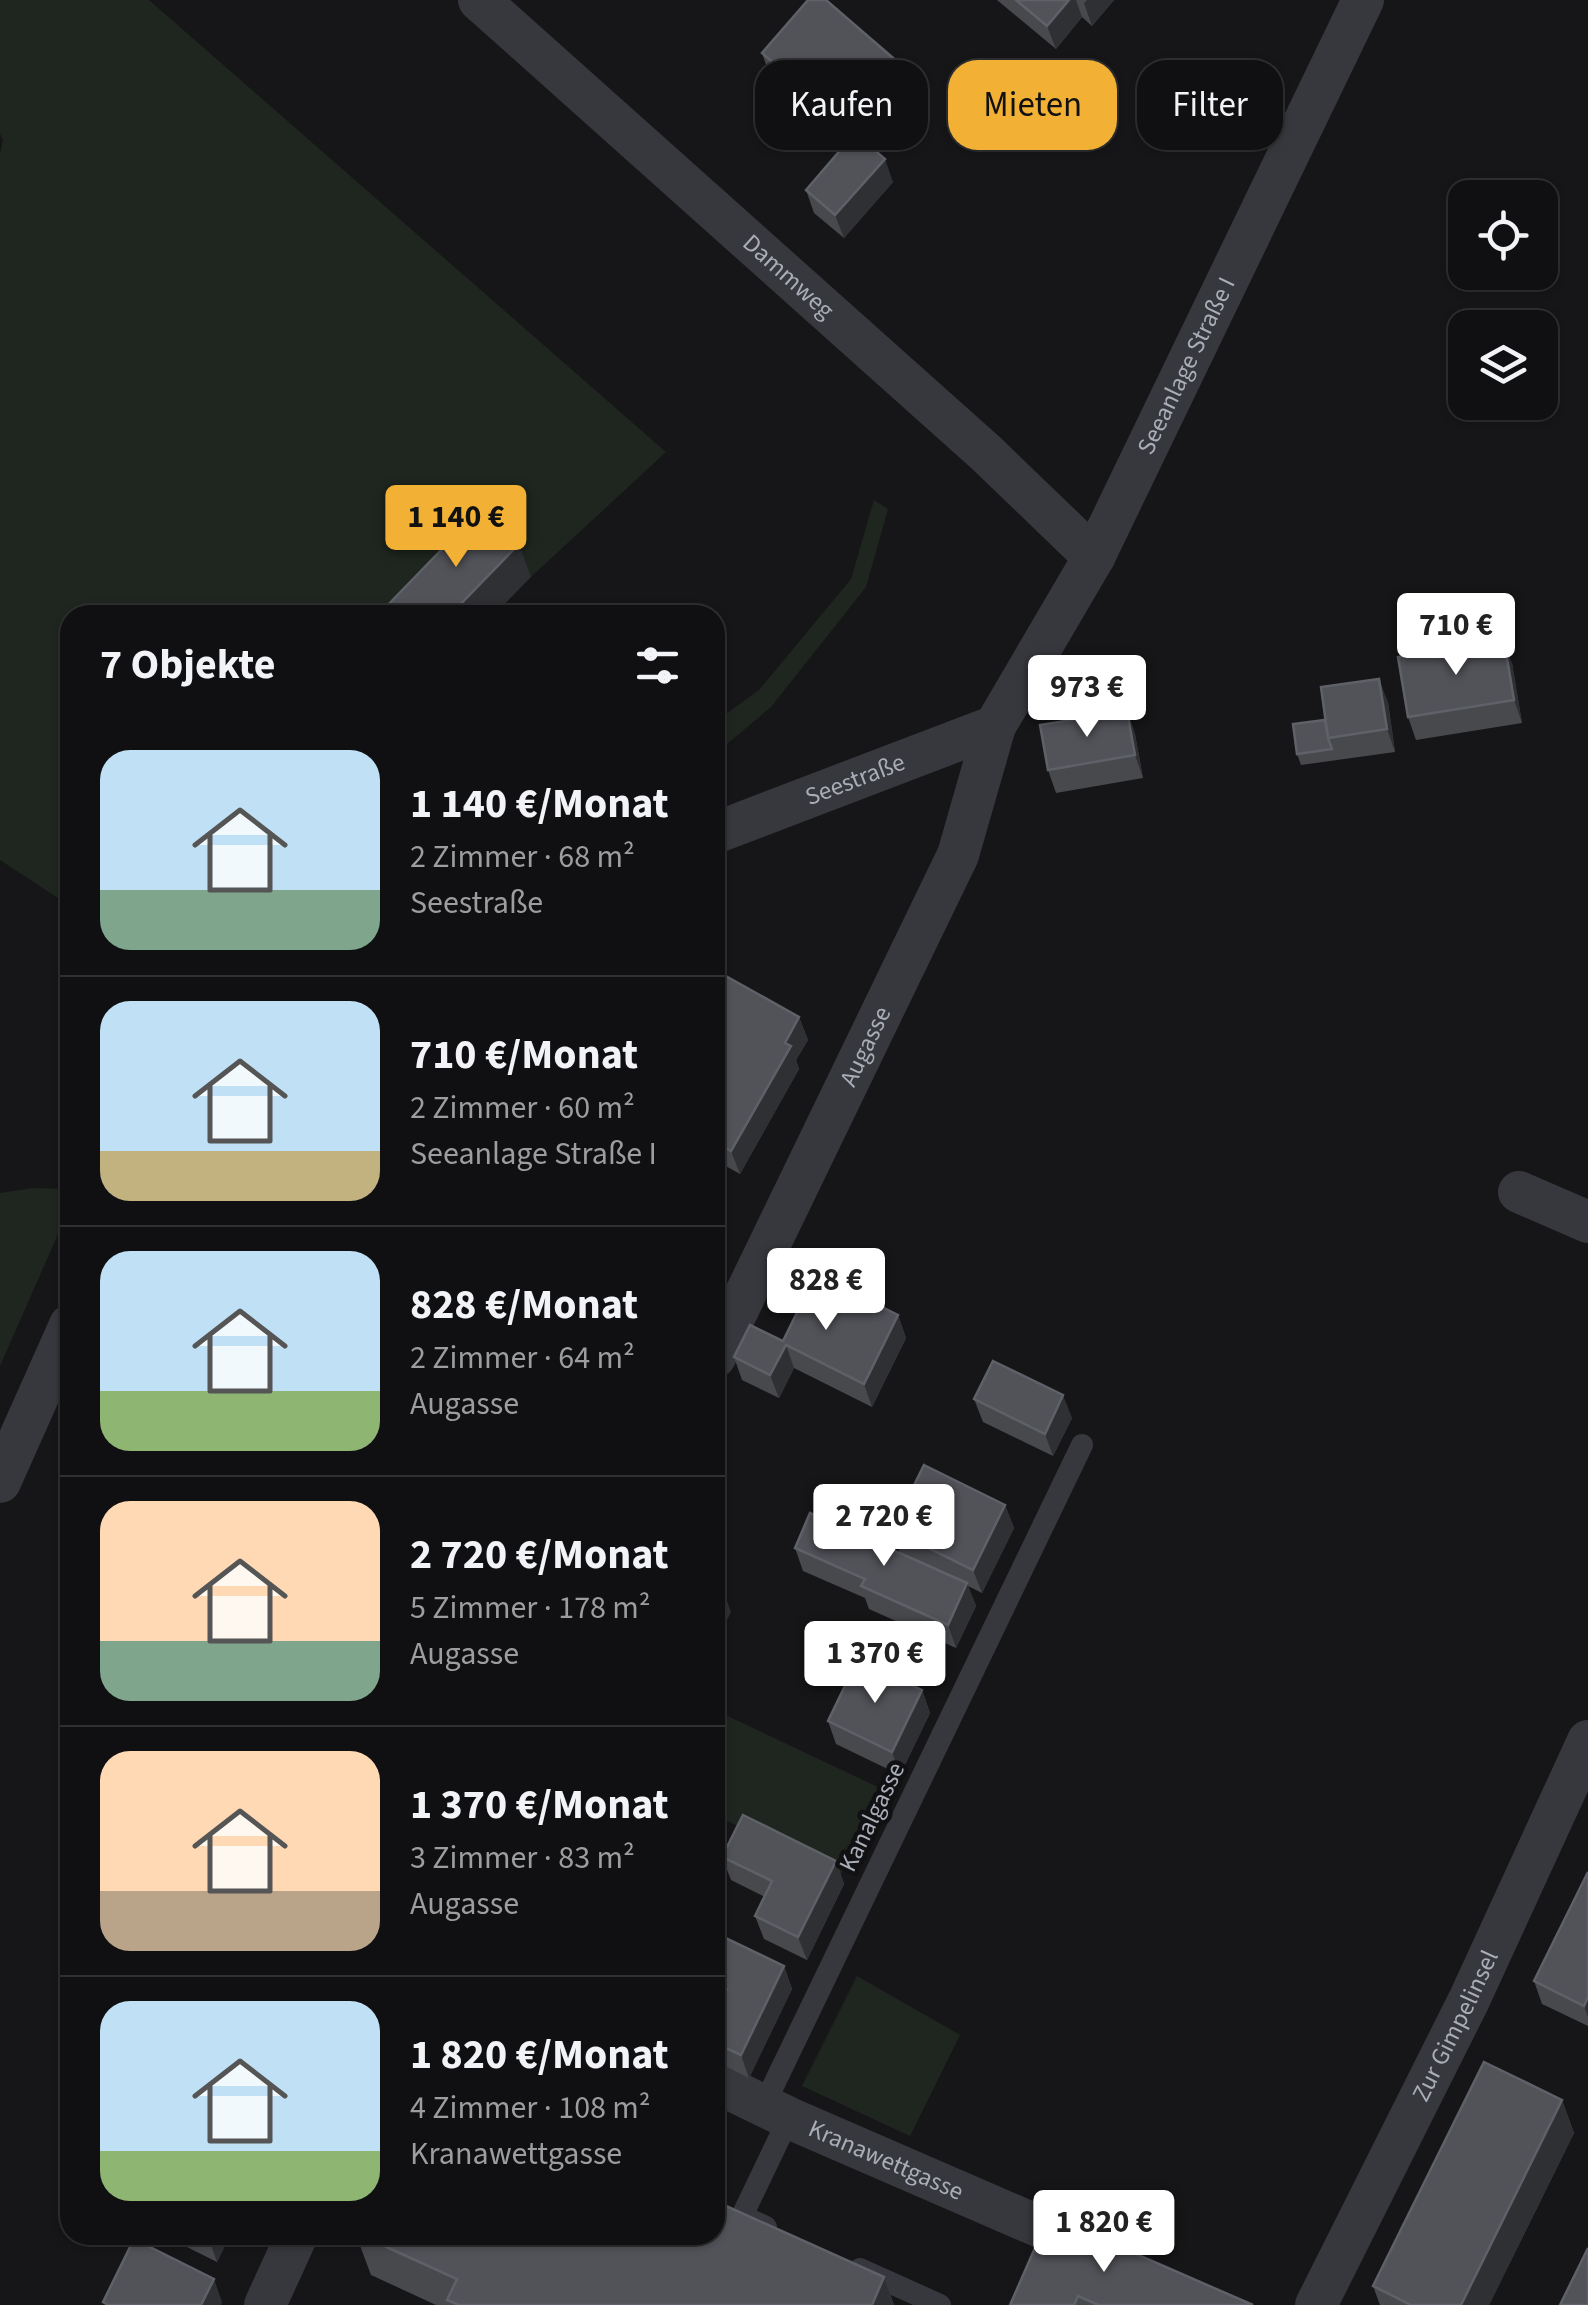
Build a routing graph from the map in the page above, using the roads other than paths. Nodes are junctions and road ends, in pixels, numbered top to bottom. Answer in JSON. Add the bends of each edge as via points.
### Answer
{"nodes":[{"id":1,"x":479,"y":0,"type":"edge"},
{"id":2,"x":1363,"y":0,"type":"edge"},
{"id":3,"x":1094,"y":556,"type":"junction"},
{"id":4,"x":996,"y":726,"type":"junction"},
{"id":5,"x":725,"y":829,"type":"edge"},
{"id":6,"x":1520,"y":1192,"type":"dead end"},
{"id":7,"x":1588,"y":1222,"type":"edge"},
{"id":8,"x":725,"y":1336,"type":"edge"},
{"id":9,"x":60,"y":1347,"type":"edge"},
{"id":10,"x":1082,"y":1445,"type":"dead end"},
{"id":11,"x":0,"y":1482,"type":"edge"},
{"id":12,"x":1588,"y":1741,"type":"edge"},
{"id":13,"x":725,"y":2087,"type":"edge"},
{"id":14,"x":777,"y":2112,"type":"junction"},
{"id":15,"x":778,"y":2232,"type":"edge"},
{"id":16,"x":292,"y":2245,"type":"edge"},
{"id":17,"x":832,"y":2257,"type":"edge"},
{"id":18,"x":1132,"y":2266,"type":"edge"},
{"id":19,"x":265,"y":2305,"type":"edge"},
{"id":20,"x":940,"y":2305,"type":"edge"},
{"id":21,"x":1316,"y":2305,"type":"edge"}],
"edges":[{"from":1,"to":3,"type":"street","name":"Dammweg"},
{"from":2,"to":3,"type":"street","name":"Seeanlage Straße I"},
{"from":3,"to":4,"type":"street","name":"Seeanlage Straße I"},
{"from":4,"to":5,"type":"street","name":"Seestraße"},
{"from":4,"to":8,"type":"street","name":"Augasse","via":[[958,855]]},
{"from":6,"to":7,"type":"street"},
{"from":9,"to":11,"type":"street"},
{"from":10,"to":14,"type":"lane","name":"Kanalgasse"},
{"from":12,"to":21,"type":"street","name":"Zur Gimpelinsel","via":[[1469,2000]]},
{"from":13,"to":14,"type":"street","name":"Kranawettgasse"},
{"from":14,"to":15,"type":"lane","name":"Kanalgasse","via":[[742,2216]]},
{"from":14,"to":18,"type":"street","name":"Kranawettgasse"},
{"from":16,"to":19,"type":"street"},
{"from":17,"to":20,"type":"lane"}]}
